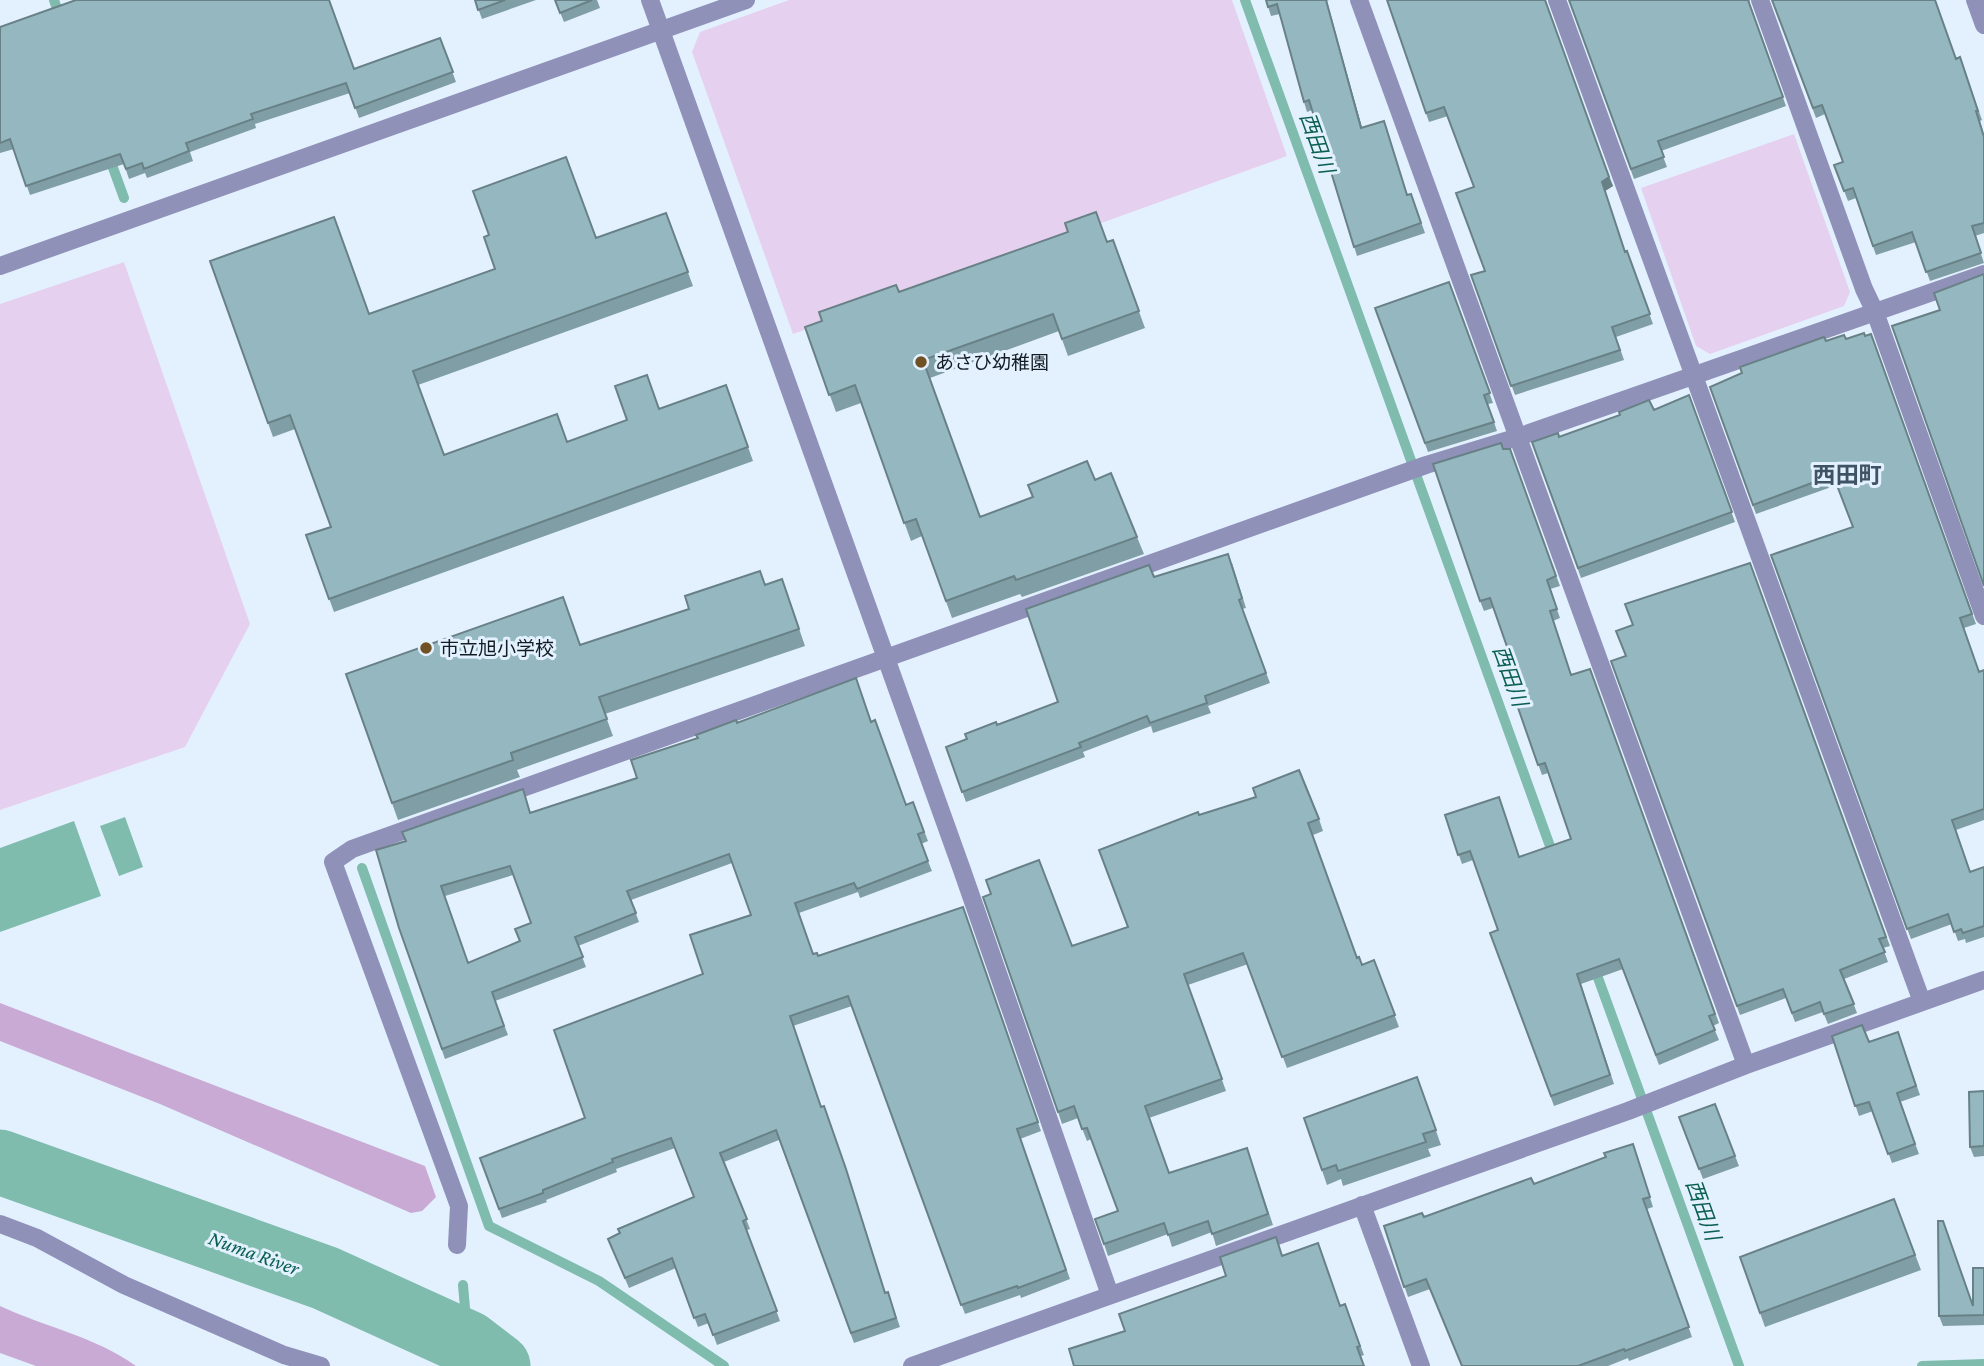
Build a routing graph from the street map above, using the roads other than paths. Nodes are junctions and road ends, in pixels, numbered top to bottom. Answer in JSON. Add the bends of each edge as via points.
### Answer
{"nodes":[{"id":1,"x":650,"y":0,"type":"edge"},
{"id":2,"x":747,"y":0,"type":"edge"},
{"id":3,"x":1359,"y":0,"type":"edge"},
{"id":4,"x":1557,"y":0,"type":"edge"},
{"id":5,"x":1760,"y":0,"type":"edge"},
{"id":6,"x":1975,"y":0,"type":"edge"},
{"id":7,"x":1984,"y":25,"type":"edge"},
{"id":8,"x":661,"y":31,"type":"junction"},
{"id":9,"x":0,"y":266,"type":"edge"},
{"id":10,"x":1984,"y":274,"type":"edge"},
{"id":11,"x":1875,"y":312,"type":"junction"},
{"id":12,"x":1693,"y":375,"type":"junction"},
{"id":13,"x":1518,"y":437,"type":"junction"},
{"id":14,"x":1984,"y":616,"type":"edge"},
{"id":15,"x":885,"y":659,"type":"junction"},
{"id":16,"x":1984,"y":980,"type":"edge"},
{"id":17,"x":1922,"y":1002,"type":"junction"},
{"id":18,"x":1746,"y":1065,"type":"junction"},
{"id":19,"x":1362,"y":1205,"type":"junction"},
{"id":20,"x":0,"y":1224,"type":"edge"},
{"id":21,"x":457,"y":1245,"type":"dead end"},
{"id":22,"x":1110,"y":1295,"type":"junction"},
{"id":23,"x":321,"y":1366,"type":"edge"},
{"id":24,"x":912,"y":1366,"type":"edge"},
{"id":25,"x":1421,"y":1366,"type":"edge"}],
"edges":[{"from":1,"to":8,"type":"street"},
{"from":2,"to":8,"type":"street"},
{"from":3,"to":13,"type":"street"},
{"from":4,"to":12,"type":"street"},
{"from":5,"to":11,"type":"street"},
{"from":6,"to":7,"type":"street"},
{"from":8,"to":9,"type":"street"},
{"from":8,"to":15,"type":"street"},
{"from":10,"to":11,"type":"street"},
{"from":11,"to":12,"type":"street"},
{"from":11,"to":14,"type":"street"},
{"from":12,"to":13,"type":"street"},
{"from":12,"to":17,"type":"street"},
{"from":13,"to":15,"type":"street","via":[[1426,464]]},
{"from":13,"to":18,"type":"street"},
{"from":15,"to":21,"type":"street","via":[[352,849],[333,862],[460,1206]]},
{"from":15,"to":22,"type":"street"},
{"from":16,"to":17,"type":"street"},
{"from":17,"to":18,"type":"street"},
{"from":18,"to":19,"type":"street"},
{"from":19,"to":22,"type":"street"},
{"from":19,"to":25,"type":"street"},
{"from":20,"to":23,"type":"street","via":[[149,1296]]},
{"from":22,"to":24,"type":"street"}]}
